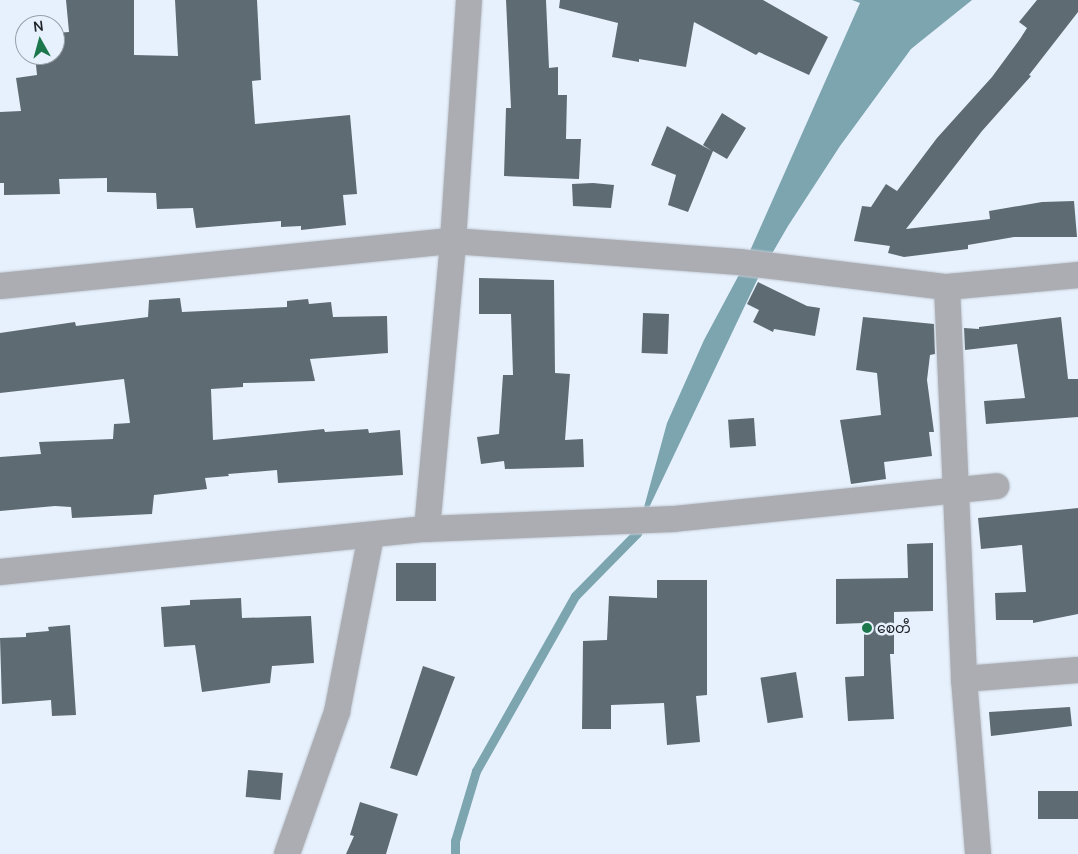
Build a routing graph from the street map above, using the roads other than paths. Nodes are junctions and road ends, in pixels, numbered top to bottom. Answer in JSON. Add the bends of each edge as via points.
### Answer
{"nodes":[{"id":1,"x":469,"y":0,"type":"edge"},
{"id":2,"x":453,"y":242,"type":"junction"},
{"id":3,"x":1078,"y":275,"type":"edge"},
{"id":4,"x":0,"y":286,"type":"edge"},
{"id":5,"x":948,"y":287,"type":"junction"},
{"id":6,"x":996,"y":486,"type":"dead end"},
{"id":7,"x":956,"y":491,"type":"junction"},
{"id":8,"x":427,"y":529,"type":"junction"},
{"id":9,"x":371,"y":535,"type":"junction"},
{"id":10,"x":0,"y":572,"type":"edge"},
{"id":11,"x":1078,"y":670,"type":"edge"},
{"id":12,"x":964,"y":678,"type":"junction"},
{"id":13,"x":287,"y":854,"type":"edge"},
{"id":14,"x":978,"y":854,"type":"edge"}],
"edges":[{"from":1,"to":2,"type":"street"},
{"from":2,"to":4,"type":"street"},
{"from":2,"to":5,"type":"street","via":[[739,262]]},
{"from":2,"to":8,"type":"street"},
{"from":3,"to":5,"type":"street"},
{"from":5,"to":7,"type":"street"},
{"from":6,"to":7,"type":"street"},
{"from":7,"to":8,"type":"street","via":[[673,519]]},
{"from":7,"to":12,"type":"street"},
{"from":8,"to":9,"type":"street"},
{"from":9,"to":10,"type":"street"},
{"from":9,"to":13,"type":"street","via":[[337,712]]},
{"from":11,"to":12,"type":"street"},
{"from":12,"to":14,"type":"street"}]}
